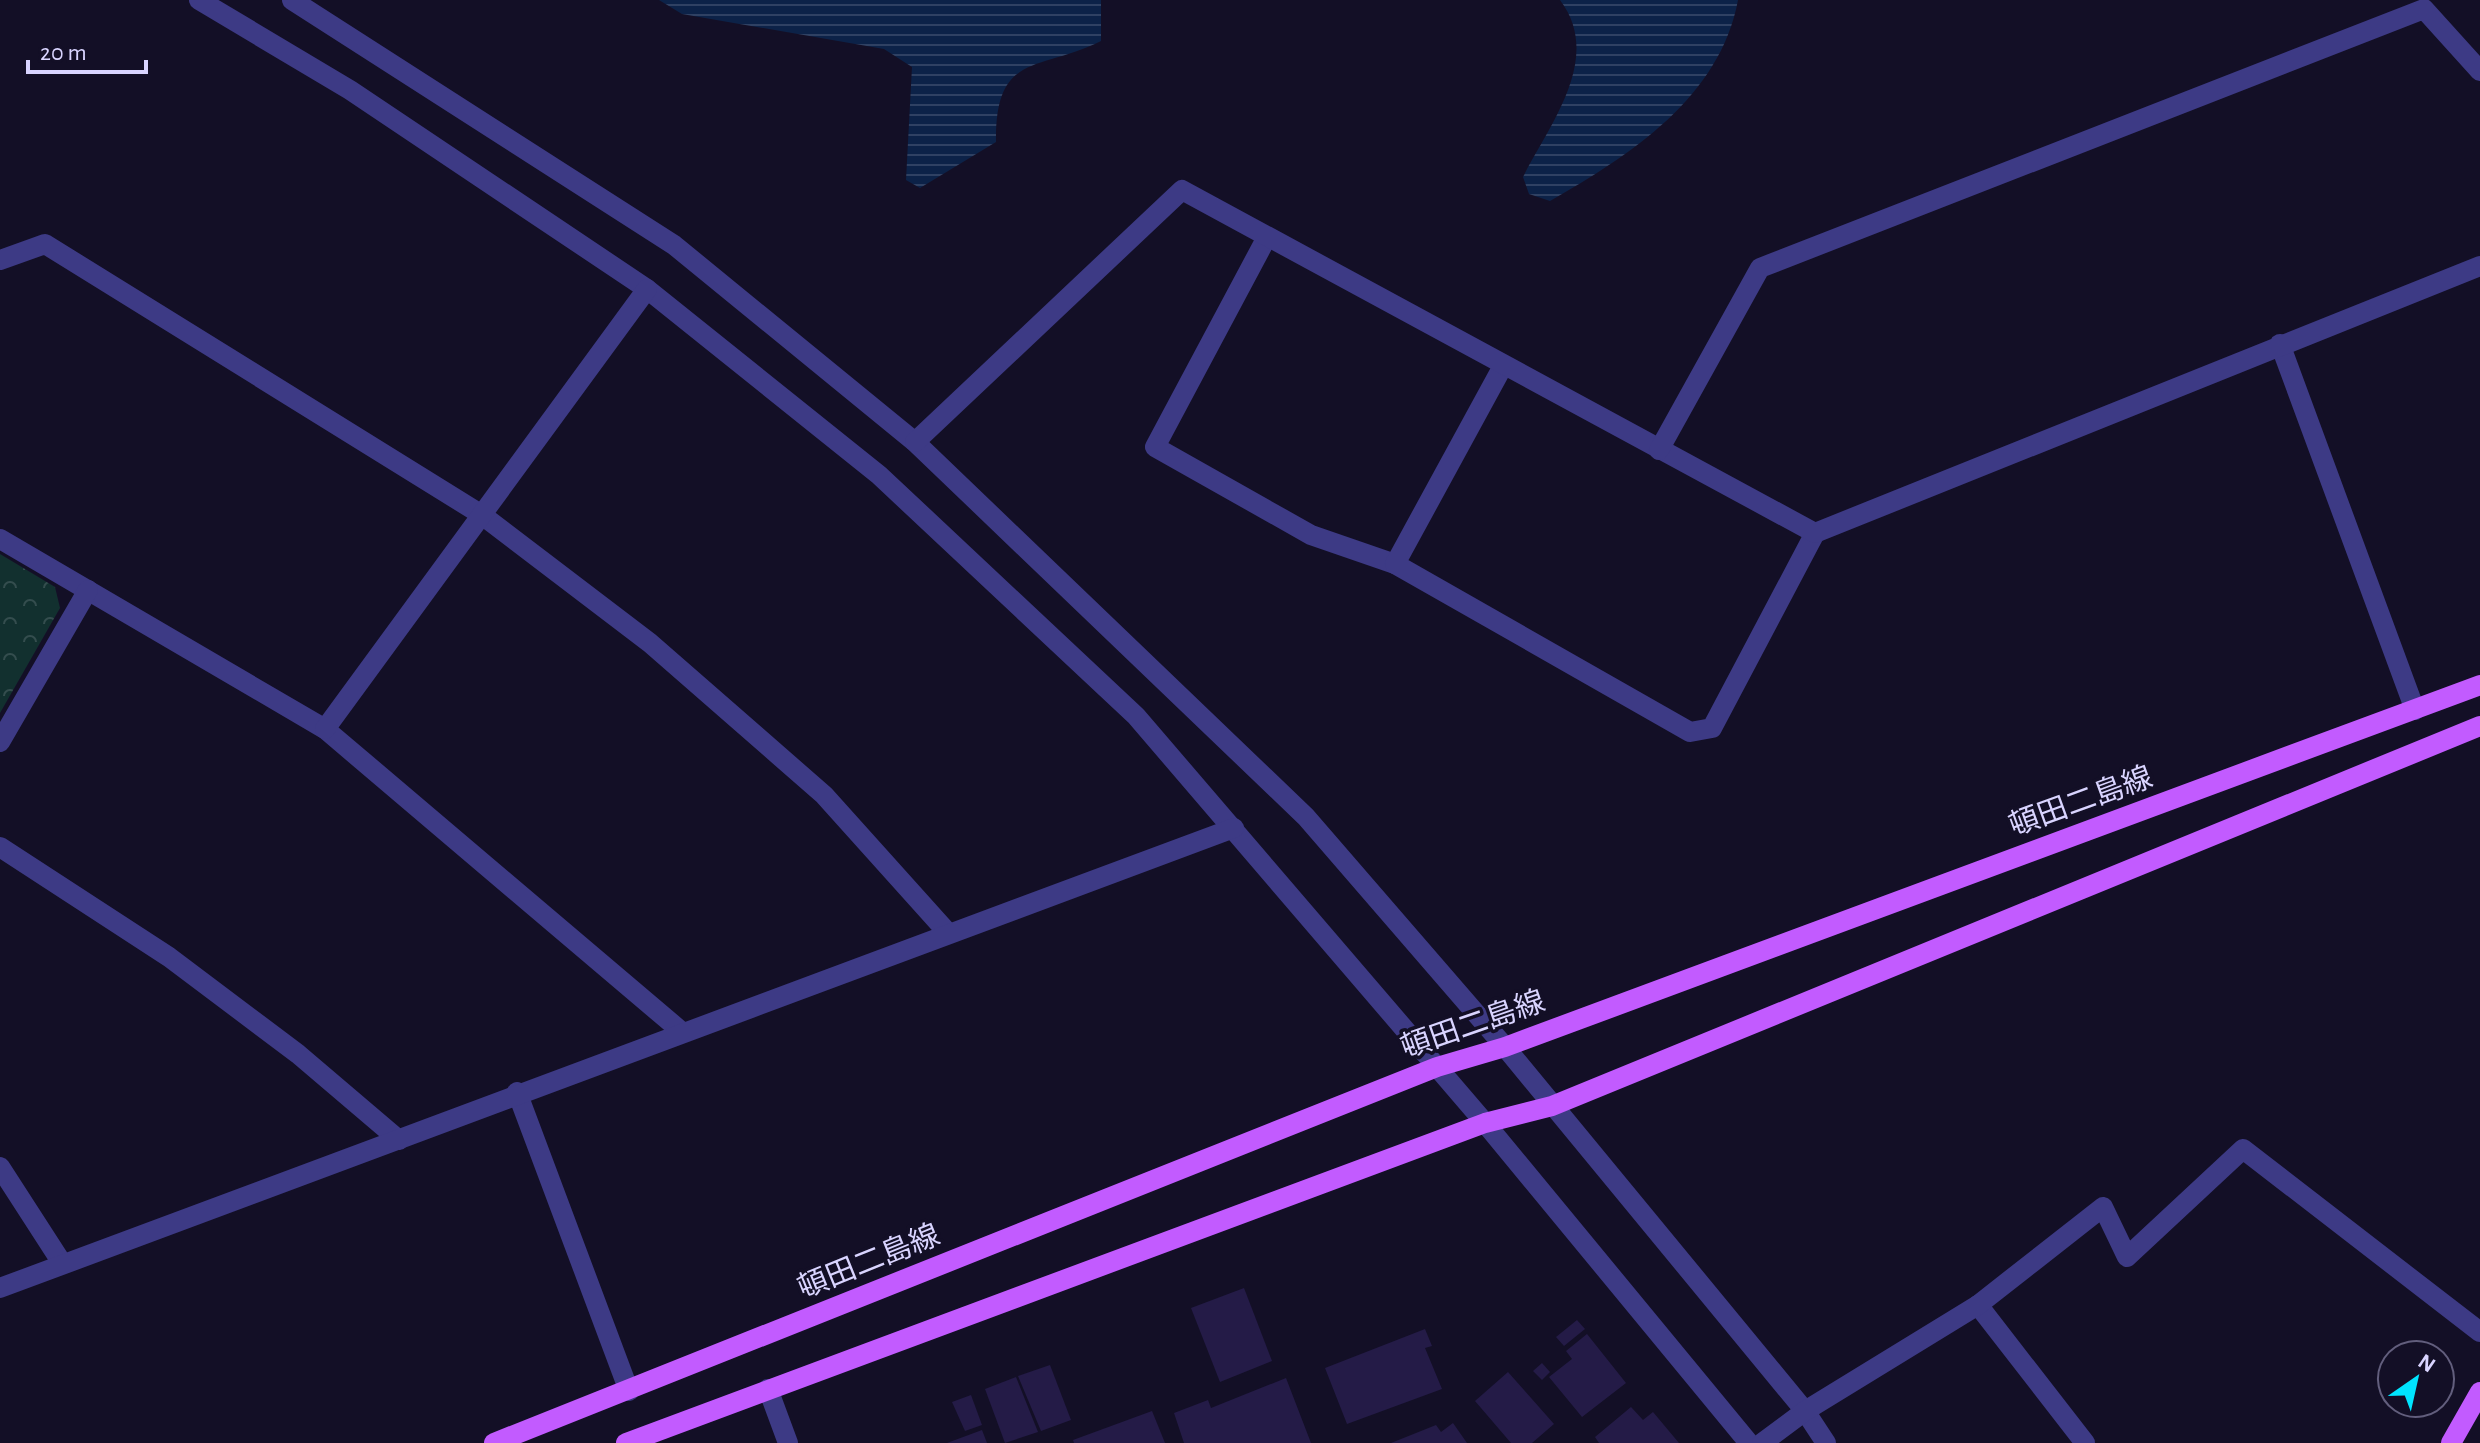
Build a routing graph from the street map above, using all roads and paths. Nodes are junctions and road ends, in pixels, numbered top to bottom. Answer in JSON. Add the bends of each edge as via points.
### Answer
{"nodes":[{"id":1,"x":199,"y":0,"type":"edge"},
{"id":2,"x":292,"y":0,"type":"edge"},
{"id":3,"x":2480,"y":71,"type":"edge"},
{"id":4,"x":1267,"y":237,"type":"junction"},
{"id":5,"x":0,"y":260,"type":"edge"},
{"id":6,"x":2480,"y":266,"type":"edge"},
{"id":7,"x":647,"y":289,"type":"junction"},
{"id":8,"x":2280,"y":344,"type":"junction"},
{"id":9,"x":1503,"y":366,"type":"junction"},
{"id":10,"x":915,"y":442,"type":"junction"},
{"id":11,"x":1659,"y":450,"type":"junction"},
{"id":12,"x":482,"y":515,"type":"junction"},
{"id":13,"x":1815,"y":533,"type":"junction"},
{"id":14,"x":0,"y":539,"type":"edge"},
{"id":15,"x":1395,"y":564,"type":"junction"},
{"id":16,"x":88,"y":590,"type":"junction"},
{"id":17,"x":2480,"y":685,"type":"edge"},
{"id":18,"x":2415,"y":710,"type":"junction"},
{"id":19,"x":2480,"y":726,"type":"edge"},
{"id":20,"x":325,"y":729,"type":"junction"},
{"id":21,"x":0,"y":742,"type":"edge"},
{"id":22,"x":1234,"y":828,"type":"junction"},
{"id":23,"x":0,"y":847,"type":"edge"},
{"id":24,"x":948,"y":933,"type":"junction"},
{"id":25,"x":682,"y":1032,"type":"junction"},
{"id":26,"x":1505,"y":1047,"type":"junction"},
{"id":27,"x":1437,"y":1067,"type":"junction"},
{"id":28,"x":517,"y":1092,"type":"junction"},
{"id":29,"x":1552,"y":1106,"type":"junction"},
{"id":30,"x":1485,"y":1123,"type":"junction"},
{"id":31,"x":399,"y":1140,"type":"junction"},
{"id":32,"x":0,"y":1167,"type":"edge"},
{"id":33,"x":62,"y":1263,"type":"junction"},
{"id":34,"x":0,"y":1288,"type":"edge"},
{"id":35,"x":1978,"y":1305,"type":"junction"},
{"id":36,"x":2480,"y":1332,"type":"edge"},
{"id":37,"x":768,"y":1389,"type":"junction"},
{"id":38,"x":629,"y":1391,"type":"junction"},
{"id":39,"x":2480,"y":1392,"type":"edge"},
{"id":40,"x":1805,"y":1411,"type":"junction"},
{"id":41,"x":494,"y":1443,"type":"edge"},
{"id":42,"x":626,"y":1443,"type":"edge"},
{"id":43,"x":788,"y":1443,"type":"edge"},
{"id":44,"x":1749,"y":1443,"type":"edge"},
{"id":45,"x":1762,"y":1443,"type":"edge"},
{"id":46,"x":1826,"y":1443,"type":"edge"},
{"id":47,"x":2085,"y":1443,"type":"edge"},
{"id":48,"x":2451,"y":1443,"type":"edge"}],
"edges":[{"from":1,"to":7,"type":"street","via":[[350,90]]},
{"from":2,"to":10,"type":"street","via":[[674,245]]},
{"from":3,"to":11,"type":"street","via":[[2424,9],[1760,268]]},
{"from":4,"to":9,"type":"street"},
{"from":4,"to":10,"type":"street","via":[[1182,190]]},
{"from":4,"to":15,"type":"street","via":[[1155,447],[1311,535]]},
{"from":5,"to":12,"type":"street","via":[[45,244]]},
{"from":6,"to":8,"type":"street"},
{"from":7,"to":12,"type":"street"},
{"from":7,"to":22,"type":"street","via":[[879,475],[1136,716]]},
{"from":8,"to":13,"type":"street"},
{"from":8,"to":18,"type":"street"},
{"from":9,"to":11,"type":"street"},
{"from":9,"to":15,"type":"street"},
{"from":10,"to":26,"type":"street","via":[[1306,817]]},
{"from":11,"to":13,"type":"street"},
{"from":12,"to":20,"type":"street"},
{"from":12,"to":24,"type":"street","via":[[650,643],[824,795]]},
{"from":13,"to":15,"type":"street","via":[[1712,728],[1690,732]]},
{"from":14,"to":16,"type":"street"},
{"from":16,"to":20,"type":"street"},
{"from":16,"to":21,"type":"street"},
{"from":17,"to":18,"type":"main road","name":"頓田二島線"},
{"from":18,"to":26,"type":"main road","name":"頓田二島線"},
{"from":19,"to":29,"type":"main road"},
{"from":20,"to":25,"type":"street"},
{"from":22,"to":24,"type":"street"},
{"from":22,"to":27,"type":"street"},
{"from":23,"to":31,"type":"street","via":[[169,957],[298,1054]]},
{"from":24,"to":25,"type":"street"},
{"from":25,"to":28,"type":"street"},
{"from":26,"to":27,"type":"main road","name":"頓田二島線"},
{"from":26,"to":29,"type":"street"},
{"from":27,"to":30,"type":"street"},
{"from":27,"to":38,"type":"main road","name":"頓田二島線"},
{"from":28,"to":31,"type":"street"},
{"from":28,"to":38,"type":"street"},
{"from":29,"to":30,"type":"main road"},
{"from":29,"to":40,"type":"street"},
{"from":30,"to":37,"type":"main road"},
{"from":30,"to":44,"type":"street"},
{"from":31,"to":33,"type":"street"},
{"from":32,"to":33,"type":"street"},
{"from":33,"to":34,"type":"street"},
{"from":35,"to":36,"type":"street","via":[[2103,1207],[2127,1257],[2243,1149]]},
{"from":35,"to":40,"type":"street"},
{"from":35,"to":47,"type":"street"},
{"from":37,"to":42,"type":"main road"},
{"from":37,"to":43,"type":"street"},
{"from":38,"to":41,"type":"main road","name":"頓田二島線"},
{"from":39,"to":48,"type":"main road"},
{"from":40,"to":45,"type":"street"},
{"from":40,"to":46,"type":"street"}]}
